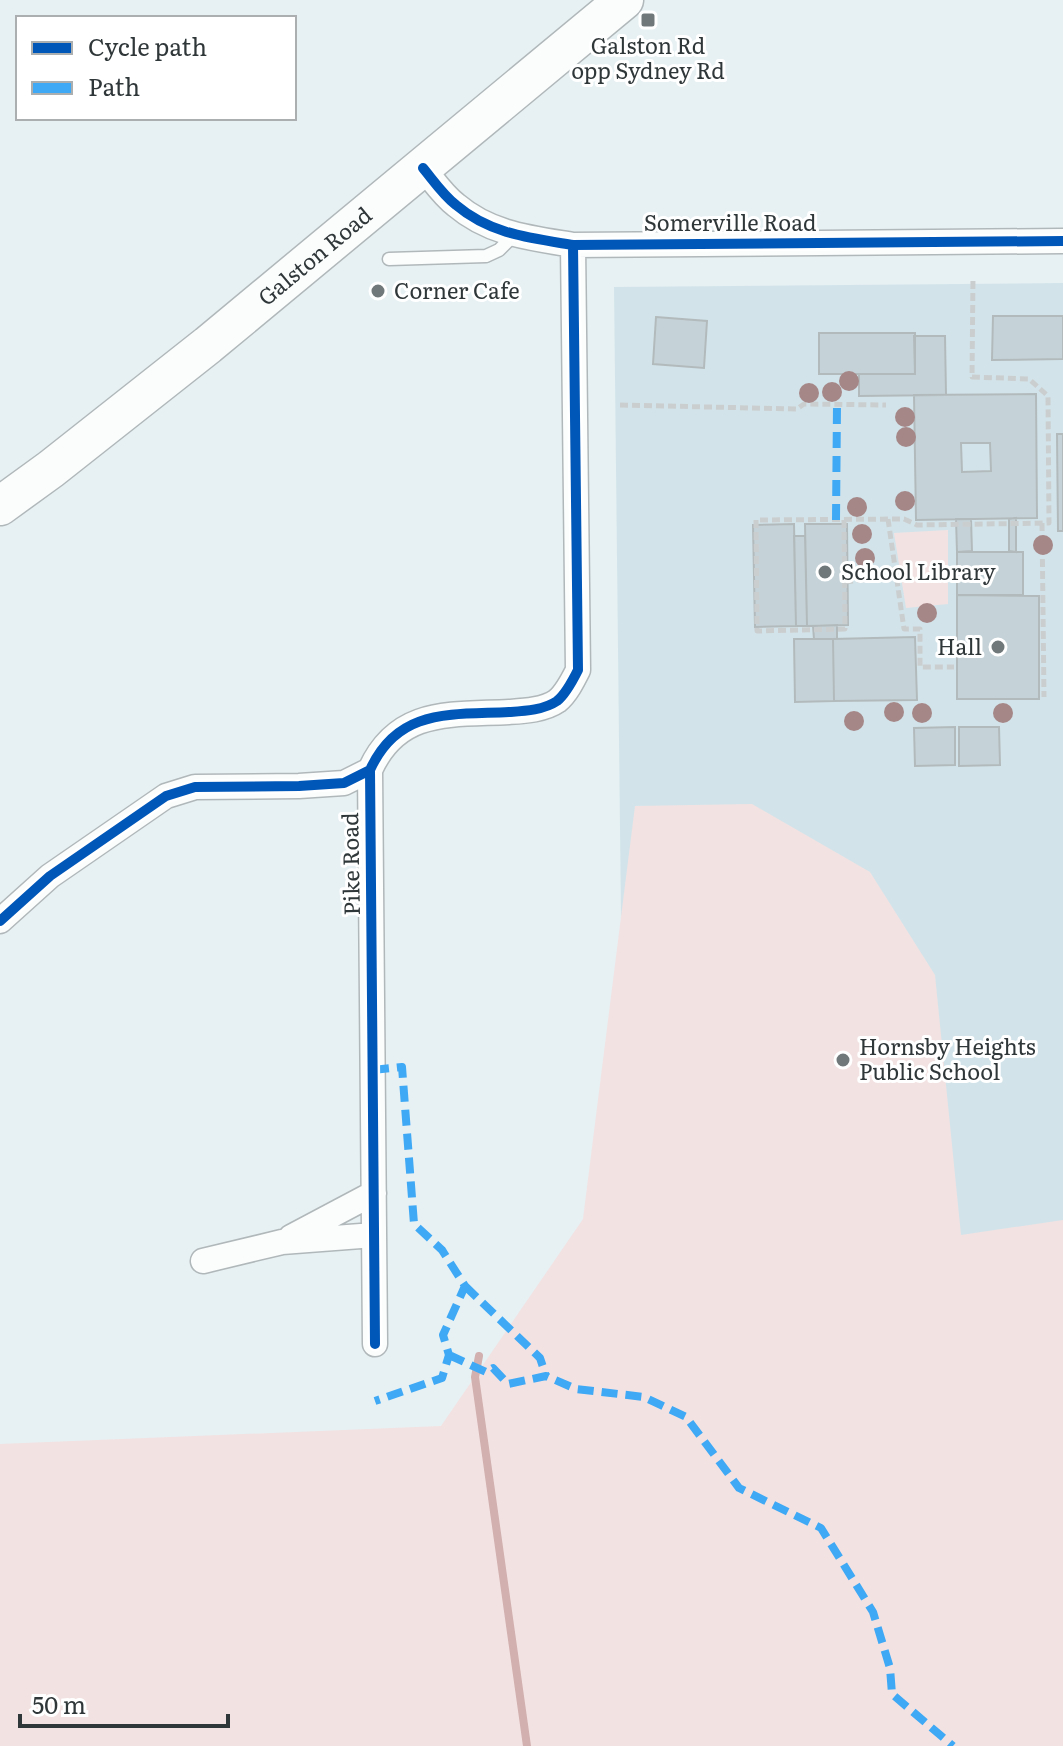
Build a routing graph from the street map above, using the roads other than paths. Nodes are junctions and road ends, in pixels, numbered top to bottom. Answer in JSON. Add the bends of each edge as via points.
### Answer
{"nodes":[{"id":1,"x":624,"y":0,"type":"edge"},
{"id":2,"x":423,"y":168,"type":"junction"},
{"id":3,"x":513,"y":236,"type":"junction"},
{"id":4,"x":1063,"y":241,"type":"edge"},
{"id":5,"x":573,"y":245,"type":"junction"},
{"id":6,"x":389,"y":259,"type":"dead end"},
{"id":7,"x":0,"y":506,"type":"edge"},
{"id":8,"x":370,"y":770,"type":"junction"},
{"id":9,"x":0,"y":921,"type":"edge"},
{"id":10,"x":374,"y":1193,"type":"junction"},
{"id":11,"x":374,"y":1235,"type":"junction"},
{"id":12,"x":282,"y":1242,"type":"junction"},
{"id":13,"x":203,"y":1261,"type":"dead end"},
{"id":14,"x":375,"y":1344,"type":"dead end"}],
"edges":[{"from":1,"to":2,"type":"main road","name":"Galston Road"},
{"from":2,"to":3,"type":"street","name":"Somerville Road","via":[[455,205]]},
{"from":2,"to":7,"type":"main road","name":"Galston Road"},
{"from":3,"to":5,"type":"street","name":"Somerville Road"},
{"from":3,"to":6,"type":"lane","via":[[486,256]]},
{"from":4,"to":5,"type":"street","name":"Somerville Road"},
{"from":5,"to":8,"type":"street","via":[[578,670],[558,700],[538,708],[428,717],[411,725],[390,737]]},
{"from":8,"to":9,"type":"street","via":[[344,783],[195,787],[166,796],[50,876]]},
{"from":8,"to":10,"type":"street","name":"Pike Road"},
{"from":10,"to":11,"type":"street","name":"Pike Road"},
{"from":10,"to":12,"type":"street"},
{"from":11,"to":12,"type":"street"},
{"from":11,"to":14,"type":"street","name":"Pike Road"},
{"from":12,"to":13,"type":"street"}]}
